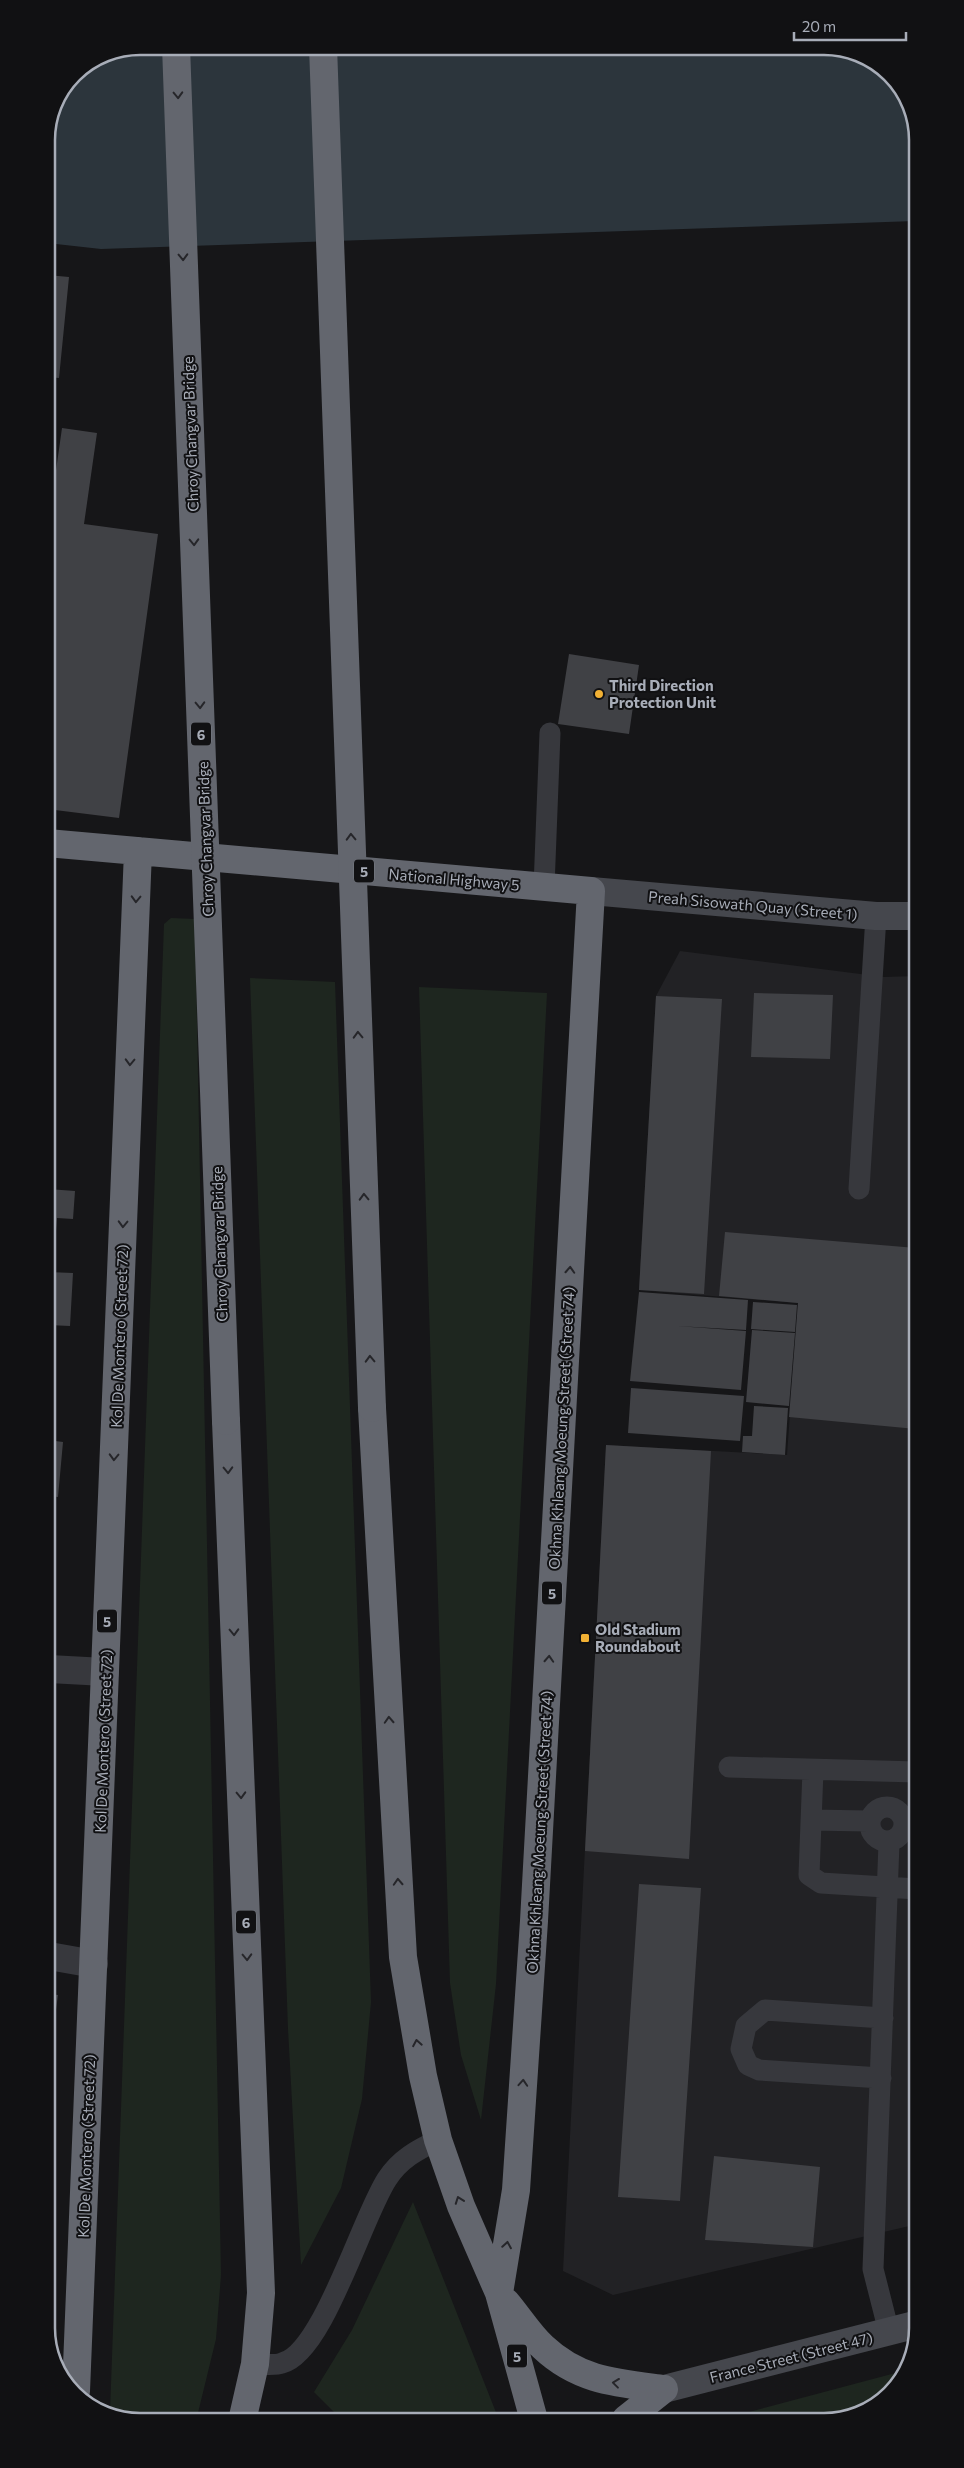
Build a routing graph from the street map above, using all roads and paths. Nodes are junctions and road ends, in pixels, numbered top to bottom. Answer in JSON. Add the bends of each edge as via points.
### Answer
{"nodes":[{"id":1,"x":176,"y":55,"type":"edge"},
{"id":2,"x":323,"y":55,"type":"edge"},
{"id":3,"x":550,"y":733,"type":"dead end"},
{"id":4,"x":55,"y":844,"type":"edge"},
{"id":5,"x":138,"y":851,"type":"junction"},
{"id":6,"x":544,"y":887,"type":"junction"},
{"id":7,"x":591,"y":891,"type":"junction"},
{"id":8,"x":876,"y":916,"type":"junction"},
{"id":9,"x":909,"y":916,"type":"edge"},
{"id":10,"x":859,"y":1189,"type":"dead end"},
{"id":11,"x":55,"y":1669,"type":"edge"},
{"id":12,"x":105,"y":1672,"type":"junction"},
{"id":13,"x":729,"y":1768,"type":"dead end"},
{"id":14,"x":813,"y":1770,"type":"junction"},
{"id":15,"x":889,"y":1772,"type":"junction"},
{"id":16,"x":909,"y":1772,"type":"edge"},
{"id":17,"x":888,"y":1805,"type":"junction"},
{"id":18,"x":811,"y":1820,"type":"junction"},
{"id":19,"x":868,"y":1821,"type":"junction"},
{"id":20,"x":909,"y":1824,"type":"edge"},
{"id":21,"x":909,"y":1829,"type":"edge"},
{"id":22,"x":889,"y":1843,"type":"junction"},
{"id":23,"x":889,"y":1887,"type":"junction"},
{"id":24,"x":909,"y":1888,"type":"edge"},
{"id":25,"x":55,"y":1957,"type":"edge"},
{"id":26,"x":94,"y":1964,"type":"junction"},
{"id":27,"x":883,"y":2018,"type":"junction"},
{"id":28,"x":881,"y":2078,"type":"junction"},
{"id":29,"x":438,"y":2140,"type":"junction"},
{"id":30,"x":499,"y":2293,"type":"junction"},
{"id":31,"x":909,"y":2326,"type":"edge"},
{"id":32,"x":888,"y":2332,"type":"junction"},
{"id":33,"x":255,"y":2364,"type":"junction"},
{"id":34,"x":75,"y":2383,"type":"edge"},
{"id":35,"x":664,"y":2389,"type":"junction"},
{"id":36,"x":244,"y":2413,"type":"edge"},
{"id":37,"x":532,"y":2413,"type":"edge"},
{"id":38,"x":634,"y":2413,"type":"edge"}],
"edges":[{"from":1,"to":33,"type":"highway","name":"Chroy Changvar Bridge","number":"6","one_way":true,"bridge":true,"via":[[260,2293]]},
{"from":29,"to":2,"type":"highway","one_way":true,"bridge":true,"via":[[423,2076],[403,1957],[372,1408]]},
{"from":3,"to":6,"type":"lane"},
{"from":4,"to":5,"type":"highway","name":"National Highway 5","number":"5"},
{"from":5,"to":6,"type":"highway","name":"National Highway 5","number":"5"},
{"from":5,"to":12,"type":"highway","name":"Kol De Montero (Street 72)","number":"5","one_way":true},
{"from":6,"to":7,"type":"highway","name":"National Highway 5","number":"5"},
{"from":7,"to":8,"type":"main road","name":"Preah Sisowath Quay (Street 1)"},
{"from":30,"to":7,"type":"highway","name":"Okhna Khleang Moeung Street (Street 74)","number":"5","one_way":true,"via":[[516,2190],[534,1931]]},
{"from":8,"to":9,"type":"main road","name":"Preah Sisowath Quay (Street 1)"},
{"from":8,"to":10,"type":"lane"},
{"from":11,"to":12,"type":"street"},
{"from":12,"to":26,"type":"highway","name":"Kol De Montero (Street 72)","number":"5"},
{"from":13,"to":14,"type":"lane"},
{"from":14,"to":15,"type":"lane"},
{"from":14,"to":18,"type":"lane"},
{"from":15,"to":16,"type":"lane"},
{"from":15,"to":17,"type":"lane"},
{"from":17,"to":19,"type":"lane","via":[[875,1810]]},
{"from":17,"to":20,"type":"lane","via":[[901,1812]]},
{"from":18,"to":19,"type":"lane"},
{"from":18,"to":23,"type":"lane","via":[[809,1875],[816,1882]]},
{"from":19,"to":22,"type":"lane","via":[[872,1836]]},
{"from":21,"to":22,"type":"lane"},
{"from":22,"to":23,"type":"lane"},
{"from":23,"to":24,"type":"lane"},
{"from":23,"to":27,"type":"lane"},
{"from":25,"to":26,"type":"street"},
{"from":26,"to":34,"type":"highway","name":"Kol De Montero (Street 72)","number":"5"},
{"from":27,"to":28,"type":"lane"},
{"from":27,"to":28,"type":"lane","via":[[765,2010],[746,2026],[741,2049],[748,2065],[759,2070]]},
{"from":28,"to":32,"type":"lane","via":[[873,2269]]},
{"from":30,"to":29,"type":"highway","one_way":true,"via":[[461,2206]]},
{"from":29,"to":33,"type":"lane","via":[[410,2154],[387,2179],[325,2315],[303,2348],[283,2363]]},
{"from":35,"to":30,"type":"highway","one_way":true,"via":[[605,2382],[574,2371],[542,2346]]},
{"from":30,"to":37,"type":"highway","number":"5"},
{"from":31,"to":32,"type":"main road","name":"France Street (Street 47)"},
{"from":32,"to":35,"type":"main road","name":"France Street (Street 47)"},
{"from":33,"to":36,"type":"highway","number":"6"},
{"from":35,"to":38,"type":"highway"}]}
